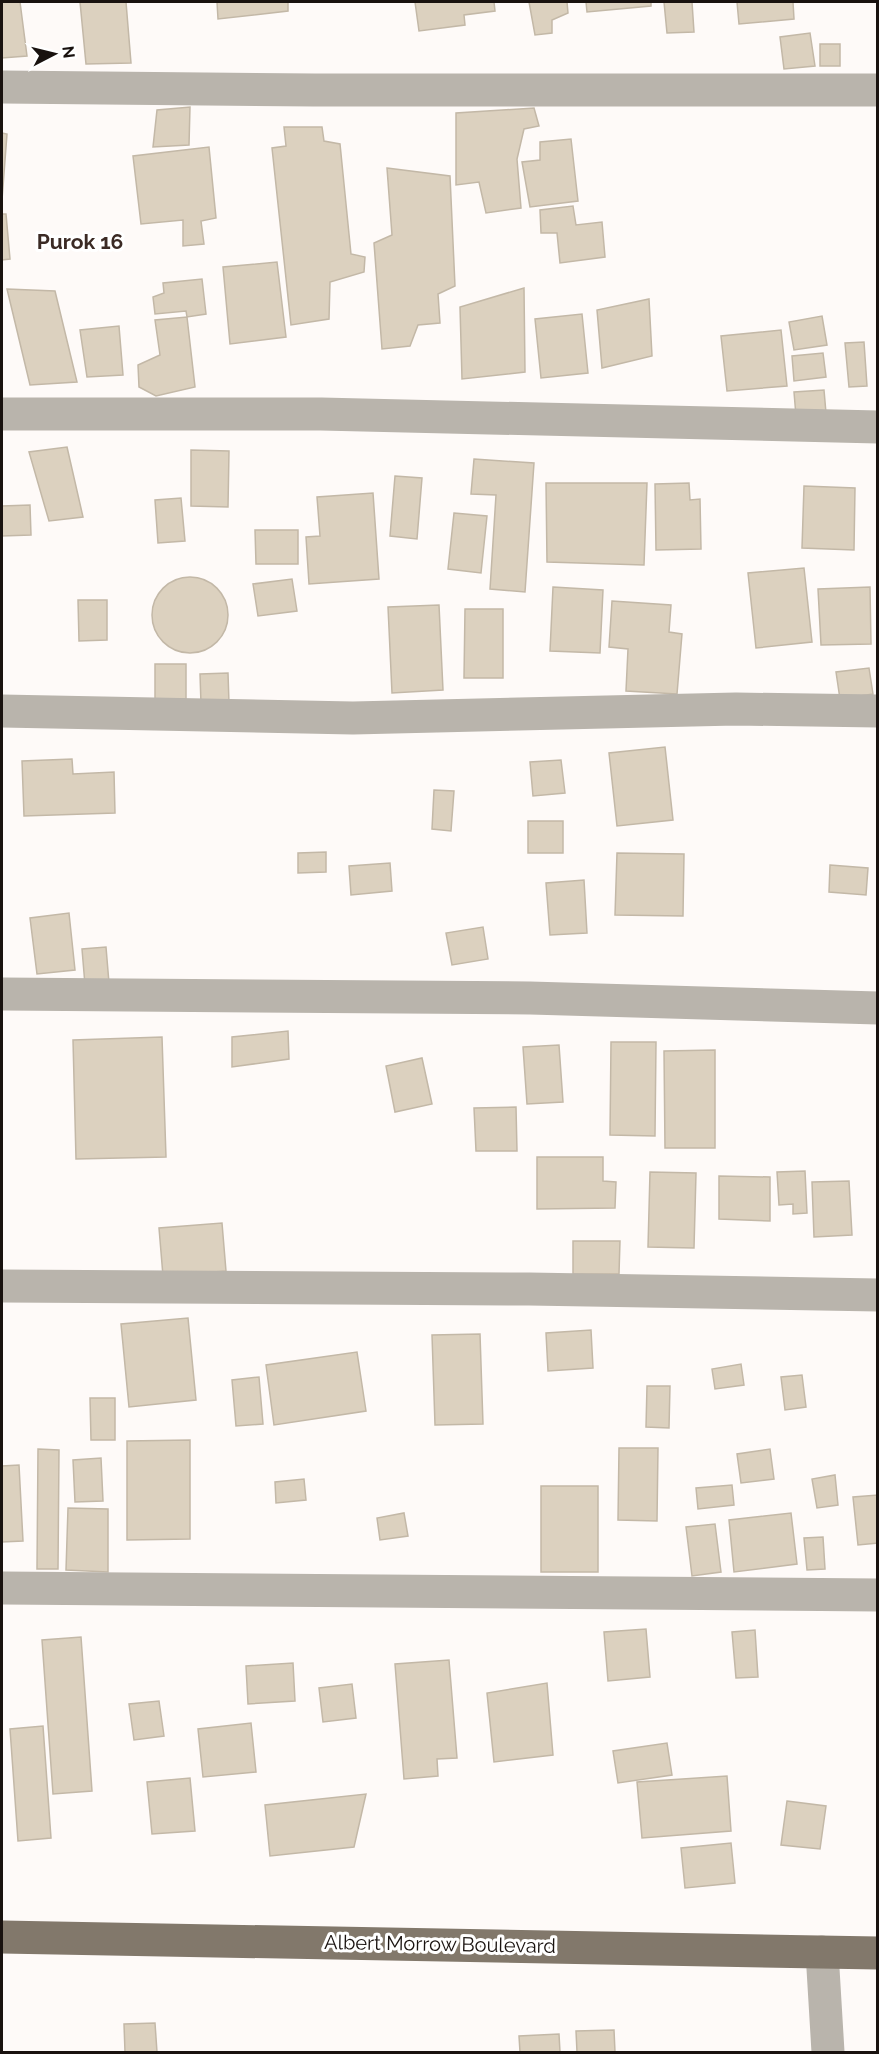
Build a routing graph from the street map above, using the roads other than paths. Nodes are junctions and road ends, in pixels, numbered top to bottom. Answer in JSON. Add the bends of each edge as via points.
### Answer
{"nodes":[{"id":1,"x":2,"y":87,"type":"edge"},
{"id":2,"x":878,"y":90,"type":"edge"},
{"id":3,"x":2,"y":414,"type":"edge"},
{"id":4,"x":878,"y":427,"type":"edge"},
{"id":5,"x":2,"y":711,"type":"edge"},
{"id":6,"x":878,"y":711,"type":"edge"},
{"id":7,"x":2,"y":994,"type":"edge"},
{"id":8,"x":878,"y":1008,"type":"edge"},
{"id":9,"x":2,"y":1286,"type":"edge"},
{"id":10,"x":878,"y":1295,"type":"edge"},
{"id":11,"x":2,"y":1588,"type":"edge"},
{"id":12,"x":878,"y":1595,"type":"edge"},
{"id":13,"x":2,"y":1937,"type":"edge"},
{"id":14,"x":822,"y":1952,"type":"junction"},
{"id":15,"x":878,"y":1953,"type":"edge"},
{"id":16,"x":828,"y":2052,"type":"edge"}],
"edges":[{"from":1,"to":2,"type":"street"},
{"from":3,"to":4,"type":"street","via":[[321,414]]},
{"from":5,"to":6,"type":"street","via":[[353,718]]},
{"from":7,"to":8,"type":"street","via":[[530,998]]},
{"from":9,"to":10,"type":"street"},
{"from":11,"to":12,"type":"street"},
{"from":13,"to":14,"type":"main road","name":"Albert Morrow Boulevard"},
{"from":14,"to":15,"type":"main road","name":"Albert Morrow Boulevard"},
{"from":14,"to":16,"type":"street"}]}
